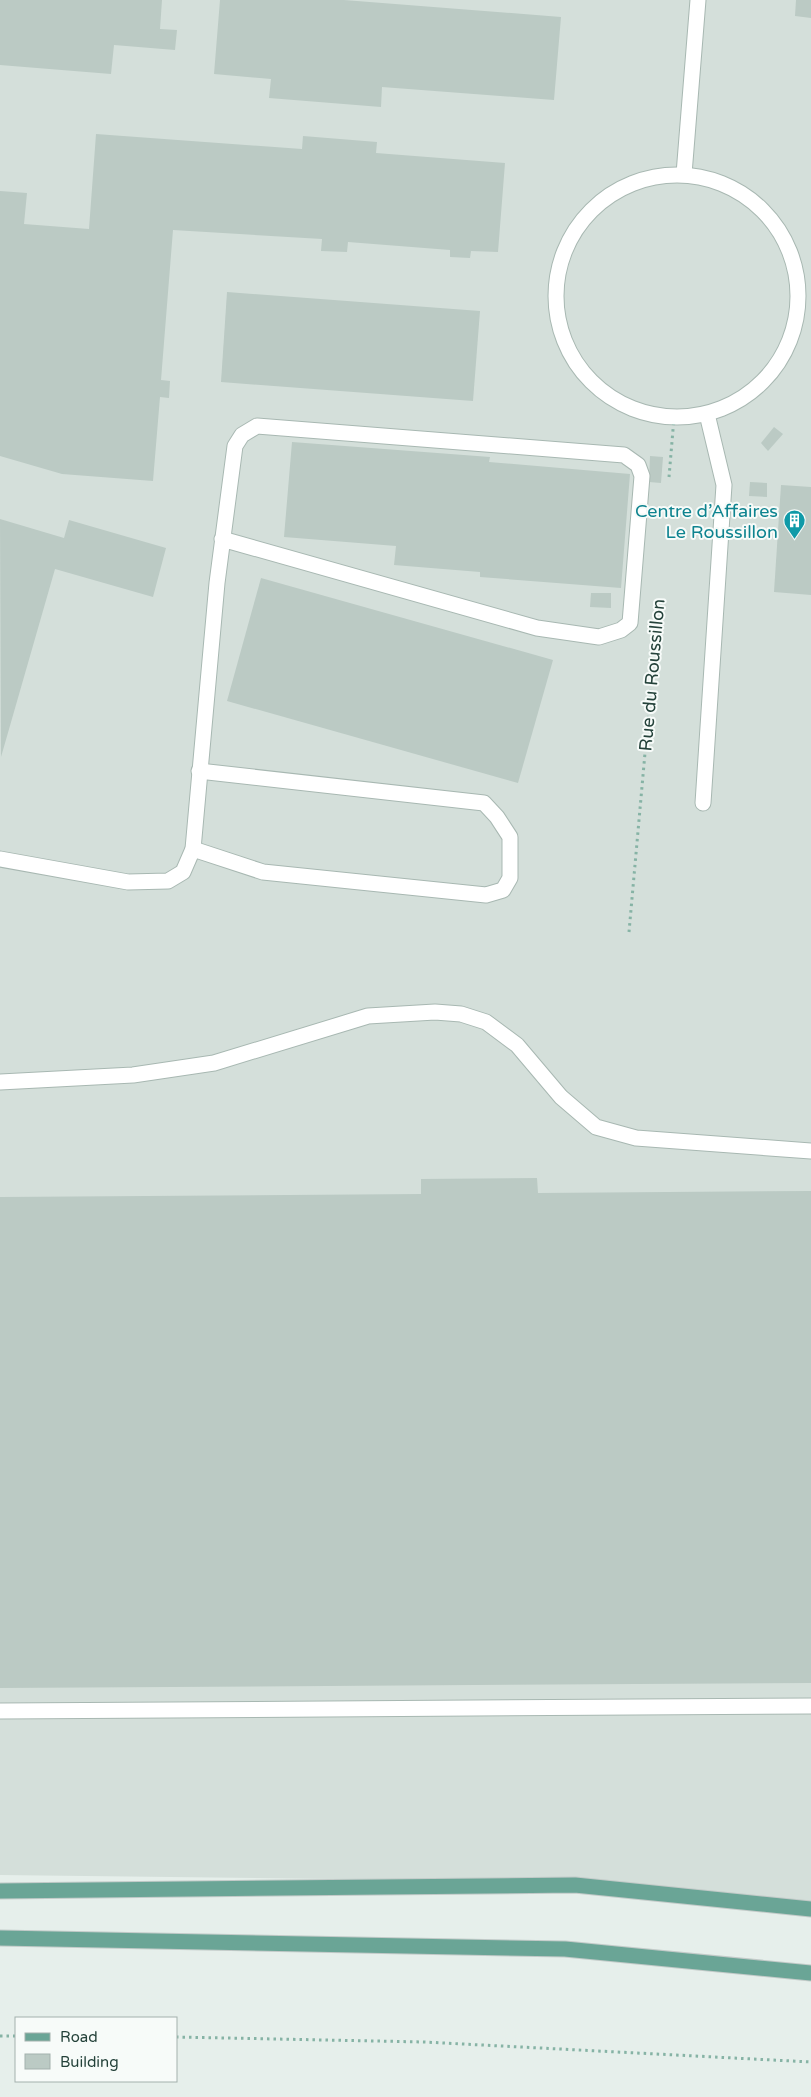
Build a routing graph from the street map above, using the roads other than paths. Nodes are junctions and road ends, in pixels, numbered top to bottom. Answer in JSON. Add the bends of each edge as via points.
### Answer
{"nodes":[{"id":1,"x":698,"y":0,"type":"edge"},
{"id":2,"x":684,"y":174,"type":"junction"},
{"id":3,"x":707,"y":414,"type":"junction"},
{"id":4,"x":222,"y":539,"type":"junction"},
{"id":5,"x":200,"y":771,"type":"junction"},
{"id":6,"x":703,"y":803,"type":"dead end"},
{"id":7,"x":193,"y":849,"type":"junction"},
{"id":8,"x":0,"y":859,"type":"edge"},
{"id":9,"x":0,"y":1082,"type":"edge"},
{"id":10,"x":811,"y":1151,"type":"edge"},
{"id":11,"x":811,"y":1706,"type":"edge"},
{"id":12,"x":0,"y":1711,"type":"edge"},
{"id":13,"x":0,"y":1891,"type":"edge"},
{"id":14,"x":811,"y":1909,"type":"edge"},
{"id":15,"x":0,"y":1938,"type":"edge"},
{"id":16,"x":811,"y":1973,"type":"edge"}],
"edges":[{"from":1,"to":2,"type":"street"},
{"from":2,"to":3,"type":"street","via":[[738,189],[773,219],[794,259],[799,308],[781,361],[746,397]]},
{"from":2,"to":3,"type":"street","via":[[643,178],[596,205],[570,239],[556,282],[560,327],[578,366],[603,393],[636,411],[674,418]]},
{"from":3,"to":6,"type":"street","via":[[724,485]]},
{"from":4,"to":4,"type":"street","via":[[537,628],[599,637],[621,630],[630,622],[642,476],[638,465],[624,455],[257,426],[242,435],[235,446]]},
{"from":4,"to":5,"type":"street"},
{"from":5,"to":7,"type":"street"},
{"from":5,"to":7,"type":"street","via":[[484,803],[510,837],[510,878],[503,890],[486,894],[263,872]]},
{"from":7,"to":8,"type":"street","via":[[183,872],[168,881],[128,882]]},
{"from":9,"to":10,"type":"street","via":[[133,1076],[214,1063],[368,1016],[435,1012],[461,1014],[486,1022],[518,1045],[561,1097],[596,1126],[636,1138]]},
{"from":11,"to":12,"type":"street"},
{"from":13,"to":14,"type":"main road","via":[[575,1885]]},
{"from":15,"to":16,"type":"main road","via":[[565,1949]]}]}
